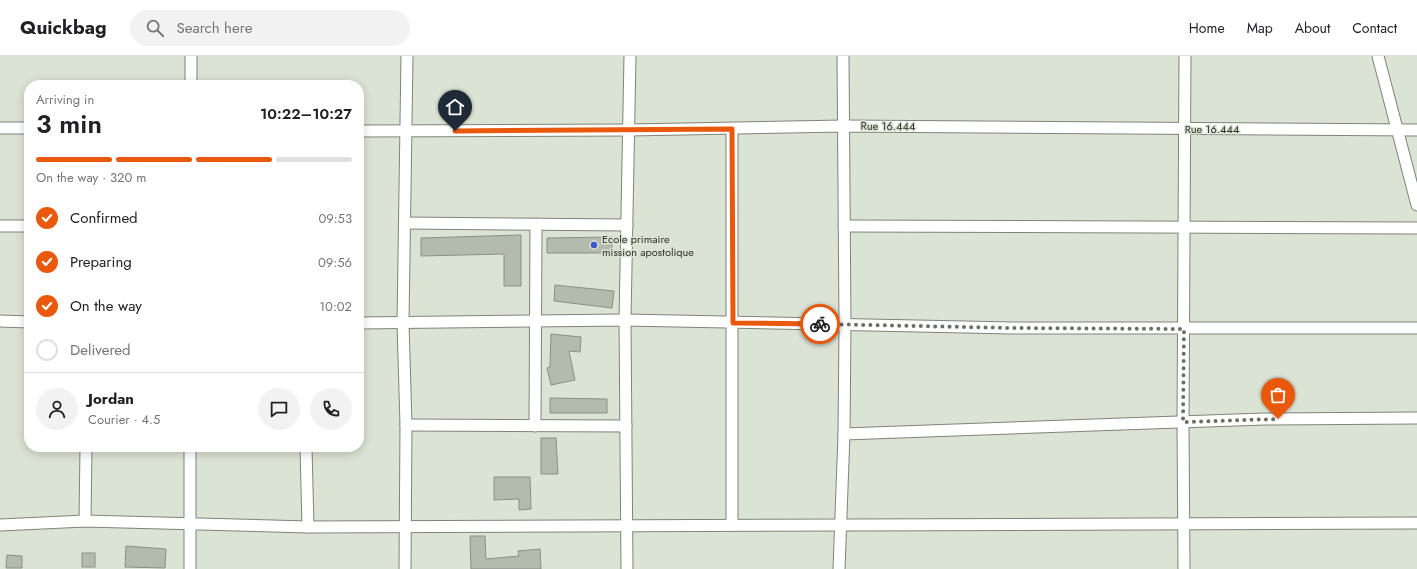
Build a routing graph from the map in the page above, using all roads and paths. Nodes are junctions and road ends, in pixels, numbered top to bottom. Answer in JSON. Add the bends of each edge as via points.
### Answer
{"nodes":[{"id":1,"x":191,"y":56,"type":"edge"},
{"id":2,"x":407,"y":56,"type":"edge"},
{"id":3,"x":630,"y":56,"type":"edge"},
{"id":4,"x":843,"y":56,"type":"edge"},
{"id":5,"x":1185,"y":56,"type":"edge"},
{"id":6,"x":1378,"y":56,"type":"edge"},
{"id":7,"x":191,"y":80,"type":"edge"},
{"id":8,"x":843,"y":126,"type":"junction"},
{"id":9,"x":0,"y":128,"type":"edge"},
{"id":10,"x":24,"y":128,"type":"edge"},
{"id":11,"x":732,"y":129,"type":"junction"},
{"id":12,"x":1185,"y":129,"type":"junction"},
{"id":13,"x":629,"y":130,"type":"junction"},
{"id":14,"x":1397,"y":130,"type":"junction"},
{"id":15,"x":1417,"y":130,"type":"edge"},
{"id":16,"x":364,"y":131,"type":"edge"},
{"id":17,"x":407,"y":131,"type":"junction"},
{"id":18,"x":1417,"y":205,"type":"edge"},
{"id":19,"x":405,"y":223,"type":"junction"},
{"id":20,"x":536,"y":224,"type":"junction"},
{"id":21,"x":627,"y":225,"type":"junction"},
{"id":22,"x":0,"y":226,"type":"edge"},
{"id":23,"x":24,"y":226,"type":"edge"},
{"id":24,"x":844,"y":226,"type":"junction"},
{"id":25,"x":1186,"y":227,"type":"junction"},
{"id":26,"x":1417,"y":228,"type":"edge"},
{"id":27,"x":625,"y":320,"type":"junction"},
{"id":28,"x":0,"y":321,"type":"edge"},
{"id":29,"x":536,"y":321,"type":"junction"},
{"id":30,"x":24,"y":322,"type":"edge"},
{"id":31,"x":364,"y":323,"type":"edge"},
{"id":32,"x":403,"y":323,"type":"junction"},
{"id":33,"x":733,"y":323,"type":"junction"},
{"id":34,"x":845,"y":325,"type":"junction"},
{"id":35,"x":1417,"y":328,"type":"edge"},
{"id":36,"x":1184,"y":329,"type":"junction"},
{"id":37,"x":1417,"y":418,"type":"edge"},
{"id":38,"x":1183,"y":422,"type":"junction"},
{"id":39,"x":406,"y":425,"type":"junction"},
{"id":40,"x":535,"y":426,"type":"junction"},
{"id":41,"x":626,"y":426,"type":"junction"},
{"id":42,"x":844,"y":434,"type":"junction"},
{"id":43,"x":86,"y":452,"type":"edge"},
{"id":44,"x":190,"y":452,"type":"edge"},
{"id":45,"x":306,"y":452,"type":"edge"},
{"id":46,"x":85,"y":521,"type":"junction"},
{"id":47,"x":1417,"y":523,"type":"edge"},
{"id":48,"x":190,"y":524,"type":"junction"},
{"id":49,"x":840,"y":524,"type":"junction"},
{"id":50,"x":1184,"y":524,"type":"junction"},
{"id":51,"x":0,"y":525,"type":"edge"},
{"id":52,"x":732,"y":525,"type":"junction"},
{"id":53,"x":406,"y":526,"type":"junction"},
{"id":54,"x":628,"y":526,"type":"junction"},
{"id":55,"x":308,"y":527,"type":"junction"},
{"id":56,"x":190,"y":569,"type":"edge"},
{"id":57,"x":405,"y":569,"type":"edge"},
{"id":58,"x":627,"y":569,"type":"edge"},
{"id":59,"x":839,"y":569,"type":"edge"},
{"id":60,"x":1184,"y":569,"type":"edge"}],
"edges":[{"from":1,"to":7,"type":"street"},
{"from":2,"to":17,"type":"street"},
{"from":3,"to":13,"type":"street"},
{"from":4,"to":8,"type":"street"},
{"from":5,"to":12,"type":"street"},
{"from":6,"to":14,"type":"street"},
{"from":8,"to":11,"type":"street","name":"Rue 16.444"},
{"from":8,"to":12,"type":"street","name":"Rue 16.444"},
{"from":8,"to":24,"type":"street"},
{"from":9,"to":10,"type":"street"},
{"from":11,"to":13,"type":"street","name":"Rue 16.444"},
{"from":11,"to":33,"type":"street"},
{"from":12,"to":14,"type":"street","name":"Rue 16.444"},
{"from":12,"to":25,"type":"street"},
{"from":13,"to":17,"type":"street","name":"Rue 16.444"},
{"from":13,"to":21,"type":"street"},
{"from":14,"to":15,"type":"street","name":"Rue 16.444"},
{"from":14,"to":18,"type":"street"},
{"from":16,"to":17,"type":"street","name":"Rue 16.444"},
{"from":17,"to":19,"type":"street"},
{"from":19,"to":20,"type":"street"},
{"from":19,"to":32,"type":"street"},
{"from":20,"to":21,"type":"street"},
{"from":20,"to":29,"type":"street"},
{"from":21,"to":27,"type":"street"},
{"from":22,"to":23,"type":"street"},
{"from":24,"to":25,"type":"street"},
{"from":24,"to":34,"type":"street"},
{"from":25,"to":26,"type":"street"},
{"from":25,"to":36,"type":"street"},
{"from":27,"to":29,"type":"street"},
{"from":27,"to":33,"type":"street"},
{"from":27,"to":41,"type":"street"},
{"from":28,"to":30,"type":"street"},
{"from":29,"to":32,"type":"street"},
{"from":29,"to":40,"type":"street"},
{"from":31,"to":32,"type":"street"},
{"from":32,"to":39,"type":"street"},
{"from":33,"to":34,"type":"street"},
{"from":33,"to":52,"type":"street"},
{"from":34,"to":36,"type":"street"},
{"from":34,"to":42,"type":"street"},
{"from":35,"to":36,"type":"street"},
{"from":36,"to":38,"type":"street"},
{"from":37,"to":38,"type":"street"},
{"from":38,"to":42,"type":"street"},
{"from":38,"to":50,"type":"street"},
{"from":39,"to":40,"type":"street"},
{"from":39,"to":53,"type":"street"},
{"from":40,"to":41,"type":"street"},
{"from":41,"to":54,"type":"street"},
{"from":42,"to":49,"type":"street"},
{"from":43,"to":46,"type":"street"},
{"from":44,"to":48,"type":"street"},
{"from":45,"to":55,"type":"street"},
{"from":46,"to":48,"type":"street"},
{"from":46,"to":51,"type":"street"},
{"from":47,"to":50,"type":"street"},
{"from":48,"to":55,"type":"street"},
{"from":48,"to":56,"type":"street"},
{"from":49,"to":50,"type":"street"},
{"from":49,"to":52,"type":"street"},
{"from":49,"to":59,"type":"street"},
{"from":50,"to":60,"type":"street"},
{"from":52,"to":54,"type":"street"},
{"from":53,"to":54,"type":"street"},
{"from":53,"to":55,"type":"street"},
{"from":53,"to":57,"type":"street"},
{"from":54,"to":58,"type":"street"}]}
